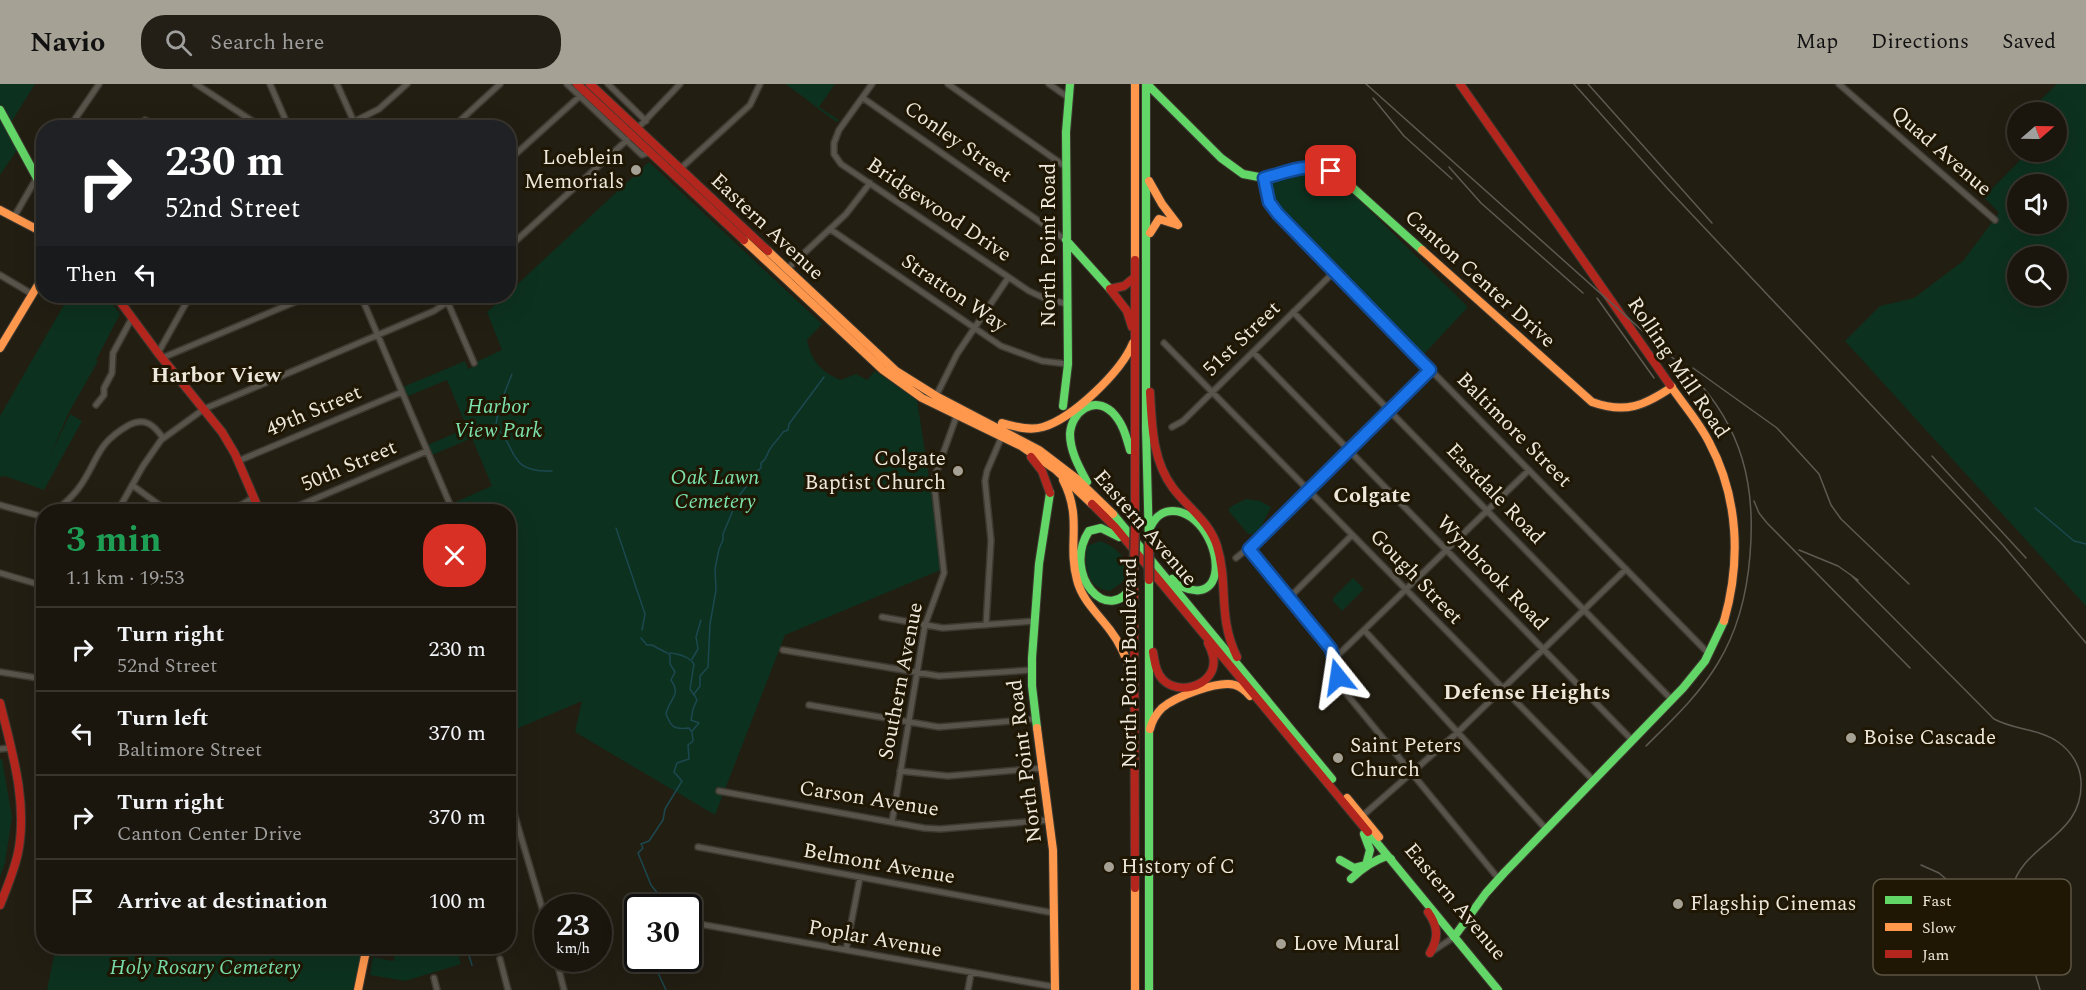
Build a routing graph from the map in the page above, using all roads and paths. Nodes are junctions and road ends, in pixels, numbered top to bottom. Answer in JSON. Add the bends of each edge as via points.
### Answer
{"nodes":[{"id":1,"x":99,"y":84,"type":"edge"},
{"id":2,"x":196,"y":84,"type":"edge"},
{"id":3,"x":270,"y":84,"type":"edge"},
{"id":4,"x":337,"y":84,"type":"edge"},
{"id":5,"x":406,"y":84,"type":"edge"},
{"id":6,"x":500,"y":84,"type":"edge"},
{"id":7,"x":567,"y":84,"type":"edge"},
{"id":8,"x":577,"y":84,"type":"edge"},
{"id":9,"x":590,"y":84,"type":"edge"},
{"id":10,"x":608,"y":84,"type":"edge"},
{"id":11,"x":680,"y":84,"type":"edge"},
{"id":12,"x":760,"y":84,"type":"edge"},
{"id":13,"x":872,"y":84,"type":"edge"},
{"id":14,"x":948,"y":84,"type":"edge"},
{"id":15,"x":1049,"y":84,"type":"edge"},
{"id":16,"x":1070,"y":84,"type":"edge"},
{"id":17,"x":1135,"y":84,"type":"edge"},
{"id":18,"x":1147,"y":84,"type":"edge"},
{"id":19,"x":1460,"y":84,"type":"edge"},
{"id":20,"x":1839,"y":84,"type":"edge"},
{"id":21,"x":580,"y":96,"type":"junction"},
{"id":22,"x":863,"y":98,"type":"junction"},
{"id":23,"x":1069,"y":98,"type":"junction"},
{"id":24,"x":0,"y":110,"type":"edge"},
{"id":25,"x":74,"y":120,"type":"edge"},
{"id":26,"x":251,"y":120,"type":"edge"},
{"id":27,"x":285,"y":120,"type":"edge"},
{"id":28,"x":353,"y":120,"type":"edge"},
{"id":29,"x":358,"y":120,"type":"edge"},
{"id":30,"x":461,"y":120,"type":"edge"},
{"id":31,"x":646,"y":121,"type":"junction"},
{"id":32,"x":632,"y":134,"type":"junction"},
{"id":33,"x":653,"y":149,"type":"junction"},
{"id":34,"x":516,"y":154,"type":"edge"},
{"id":35,"x":1066,"y":167,"type":"junction"},
{"id":36,"x":677,"y":172,"type":"junction"},
{"id":37,"x":1148,"y":176,"type":"junction"},
{"id":38,"x":36,"y":177,"type":"joint"},
{"id":39,"x":1264,"y":178,"type":"junction"},
{"id":40,"x":870,"y":183,"type":"junction"},
{"id":41,"x":0,"y":210,"type":"edge"},
{"id":42,"x":14,"y":217,"type":"junction"},
{"id":43,"x":1995,"y":220,"type":"dead end"},
{"id":44,"x":36,"y":228,"type":"edge"},
{"id":45,"x":830,"y":228,"type":"junction"},
{"id":46,"x":1148,"y":239,"type":"junction"},
{"id":47,"x":1066,"y":240,"type":"junction"},
{"id":48,"x":516,"y":241,"type":"edge"},
{"id":49,"x":783,"y":272,"type":"junction"},
{"id":50,"x":1334,"y":272,"type":"junction"},
{"id":51,"x":0,"y":275,"type":"edge"},
{"id":52,"x":1135,"y":277,"type":"junction"},
{"id":53,"x":1008,"y":278,"type":"junction"},
{"id":54,"x":36,"y":288,"type":"edge"},
{"id":55,"x":1110,"y":289,"type":"junction"},
{"id":56,"x":32,"y":294,"type":"junction"},
{"id":57,"x":121,"y":303,"type":"edge"},
{"id":58,"x":186,"y":303,"type":"edge"},
{"id":59,"x":291,"y":303,"type":"edge"},
{"id":60,"x":364,"y":303,"type":"edge"},
{"id":61,"x":448,"y":303,"type":"joint"},
{"id":62,"x":1067,"y":304,"type":"junction"},
{"id":63,"x":1293,"y":312,"type":"junction"},
{"id":64,"x":132,"y":318,"type":"junction"},
{"id":65,"x":974,"y":328,"type":"junction"},
{"id":66,"x":377,"y":334,"type":"junction"},
{"id":67,"x":1135,"y":336,"type":"junction"},
{"id":68,"x":1146,"y":341,"type":"junction"},
{"id":69,"x":1164,"y":344,"type":"dead end"},
{"id":70,"x":0,"y":346,"type":"edge"},
{"id":71,"x":1253,"y":352,"type":"junction"},
{"id":72,"x":160,"y":355,"type":"junction"},
{"id":73,"x":474,"y":363,"type":"dead end"},
{"id":74,"x":1068,"y":364,"type":"junction"},
{"id":75,"x":1430,"y":370,"type":"junction"},
{"id":76,"x":1672,"y":387,"type":"junction"},
{"id":77,"x":402,"y":392,"type":"junction"},
{"id":78,"x":1212,"y":392,"type":"junction"},
{"id":79,"x":934,"y":400,"type":"junction"},
{"id":80,"x":96,"y":405,"type":"dead end"},
{"id":81,"x":204,"y":409,"type":"junction"},
{"id":82,"x":1390,"y":410,"type":"junction"},
{"id":83,"x":959,"y":412,"type":"junction"},
{"id":84,"x":980,"y":416,"type":"junction"},
{"id":85,"x":1055,"y":422,"type":"junction"},
{"id":86,"x":1172,"y":427,"type":"dead end"},
{"id":87,"x":1002,"y":436,"type":"junction"},
{"id":88,"x":163,"y":438,"type":"junction"},
{"id":89,"x":1021,"y":446,"type":"junction"},
{"id":90,"x":1349,"y":450,"type":"junction"},
{"id":91,"x":427,"y":451,"type":"junction"},
{"id":92,"x":238,"y":462,"type":"junction"},
{"id":93,"x":1528,"y":470,"type":"junction"},
{"id":94,"x":132,"y":485,"type":"junction"},
{"id":95,"x":1070,"y":485,"type":"junction"},
{"id":96,"x":1134,"y":487,"type":"junction"},
{"id":97,"x":1309,"y":490,"type":"junction"},
{"id":98,"x":1050,"y":493,"type":"junction"},
{"id":99,"x":1094,"y":493,"type":"junction"},
{"id":100,"x":254,"y":497,"type":"junction"},
{"id":101,"x":62,"y":504,"type":"edge"},
{"id":102,"x":121,"y":504,"type":"edge"},
{"id":103,"x":158,"y":504,"type":"edge"},
{"id":104,"x":243,"y":504,"type":"edge"},
{"id":105,"x":257,"y":504,"type":"edge"},
{"id":106,"x":303,"y":504,"type":"edge"},
{"id":107,"x":446,"y":504,"type":"edge"},
{"id":108,"x":0,"y":506,"type":"edge"},
{"id":109,"x":1487,"y":511,"type":"junction"},
{"id":110,"x":36,"y":515,"type":"edge"},
{"id":111,"x":1352,"y":535,"type":"junction"},
{"id":112,"x":1148,"y":542,"type":"junction"},
{"id":113,"x":1135,"y":546,"type":"junction"},
{"id":114,"x":1249,"y":549,"type":"junction"},
{"id":115,"x":1447,"y":550,"type":"junction"},
{"id":116,"x":1236,"y":558,"type":"dead end"},
{"id":117,"x":1626,"y":569,"type":"junction"},
{"id":118,"x":0,"y":573,"type":"edge"},
{"id":119,"x":1134,"y":577,"type":"junction"},
{"id":120,"x":36,"y":584,"type":"edge"},
{"id":121,"x":1406,"y":590,"type":"junction"},
{"id":122,"x":1289,"y":598,"type":"junction"},
{"id":123,"x":1584,"y":609,"type":"junction"},
{"id":124,"x":1184,"y":611,"type":"junction"},
{"id":125,"x":882,"y":617,"type":"dead end"},
{"id":126,"x":1035,"y":621,"type":"junction"},
{"id":127,"x":925,"y":625,"type":"junction"},
{"id":128,"x":986,"y":625,"type":"junction"},
{"id":129,"x":1149,"y":628,"type":"junction"},
{"id":130,"x":1365,"y":631,"type":"junction"},
{"id":131,"x":1543,"y":649,"type":"junction"},
{"id":132,"x":783,"y":650,"type":"dead end"},
{"id":133,"x":1709,"y":654,"type":"junction"},
{"id":134,"x":1334,"y":659,"type":"junction"},
{"id":135,"x":1032,"y":670,"type":"junction"},
{"id":136,"x":0,"y":672,"type":"edge"},
{"id":137,"x":916,"y":674,"type":"junction"},
{"id":138,"x":1247,"y":676,"type":"junction"},
{"id":139,"x":36,"y":678,"type":"edge"},
{"id":140,"x":1135,"y":685,"type":"junction"},
{"id":141,"x":1503,"y":689,"type":"junction"},
{"id":142,"x":1672,"y":700,"type":"junction"},
{"id":143,"x":0,"y":703,"type":"edge"},
{"id":144,"x":809,"y":705,"type":"dead end"},
{"id":145,"x":1035,"y":719,"type":"junction"},
{"id":146,"x":1276,"y":719,"type":"junction"},
{"id":147,"x":908,"y":722,"type":"junction"},
{"id":148,"x":1458,"y":732,"type":"junction"},
{"id":149,"x":1148,"y":735,"type":"junction"},
{"id":150,"x":1632,"y":741,"type":"junction"},
{"id":151,"x":11,"y":748,"type":"junction"},
{"id":152,"x":0,"y":749,"type":"edge"},
{"id":153,"x":1043,"y":768,"type":"junction"},
{"id":154,"x":900,"y":771,"type":"junction"},
{"id":155,"x":1413,"y":773,"type":"junction"},
{"id":156,"x":1593,"y":781,"type":"junction"},
{"id":157,"x":720,"y":791,"type":"dead end"},
{"id":158,"x":1360,"y":818,"type":"junction"},
{"id":159,"x":516,"y":820,"type":"edge"},
{"id":160,"x":1050,"y":820,"type":"junction"},
{"id":161,"x":892,"y":822,"type":"junction"},
{"id":162,"x":1547,"y":830,"type":"junction"},
{"id":163,"x":698,"y":848,"type":"dead end"},
{"id":164,"x":1387,"y":856,"type":"junction"},
{"id":165,"x":1340,"y":860,"type":"dead end"},
{"id":166,"x":1366,"y":865,"type":"junction"},
{"id":167,"x":1402,"y":870,"type":"junction"},
{"id":168,"x":860,"y":877,"type":"junction"},
{"id":169,"x":1498,"y":878,"type":"junction"},
{"id":170,"x":1351,"y":879,"type":"dead end"},
{"id":171,"x":538,"y":894,"type":"edge"},
{"id":172,"x":0,"y":904,"type":"edge"},
{"id":173,"x":1054,"y":913,"type":"junction"},
{"id":174,"x":702,"y":924,"type":"edge"},
{"id":175,"x":1456,"y":934,"type":"junction"},
{"id":176,"x":846,"y":950,"type":"junction"},
{"id":177,"x":1430,"y":953,"type":"joint"},
{"id":178,"x":365,"y":954,"type":"edge"},
{"id":179,"x":500,"y":958,"type":"dead end"},
{"id":180,"x":560,"y":972,"type":"edge"},
{"id":181,"x":971,"y":972,"type":"junction"},
{"id":182,"x":434,"y":978,"type":"dead end"},
{"id":183,"x":1055,"y":989,"type":"edge"},
{"id":184,"x":358,"y":990,"type":"edge"},
{"id":185,"x":437,"y":990,"type":"edge"},
{"id":186,"x":508,"y":990,"type":"edge"},
{"id":187,"x":564,"y":990,"type":"edge"},
{"id":188,"x":968,"y":990,"type":"edge"},
{"id":189,"x":1135,"y":990,"type":"edge"},
{"id":190,"x":1149,"y":990,"type":"edge"},
{"id":191,"x":1498,"y":990,"type":"edge"},
{"id":192,"x":1505,"y":990,"type":"edge"}],
"edges":[{"from":1,"to":25,"type":"street"},
{"from":2,"to":26,"type":"street"},
{"from":3,"to":27,"type":"street"},
{"from":4,"to":28,"type":"street"},
{"from":5,"to":29,"type":"street","via":[[379,109]]},
{"from":6,"to":30,"type":"street"},
{"from":7,"to":21,"type":"street","name":"Eastern Avenue"},
{"from":8,"to":32,"type":"main road","name":"Eastern Avenue"},
{"from":9,"to":32,"type":"main road","name":"Eastern Avenue"},
{"from":10,"to":31,"type":"street"},
{"from":11,"to":31,"type":"street"},
{"from":12,"to":36,"type":"street","via":[[753,102]]},
{"from":13,"to":22,"type":"street"},
{"from":14,"to":35,"type":"street"},
{"from":15,"to":23,"type":"street"},
{"from":16,"to":23,"type":"main road","name":"North Point Road"},
{"from":17,"to":52,"type":"main road","name":"North Point Boulevard"},
{"from":18,"to":37,"type":"main road","name":"North Point Boulevard"},
{"from":18,"to":39,"type":"main road","via":[[1227,163],[1243,174]]},
{"from":19,"to":76,"type":"main road","name":"Rolling Mill Road"},
{"from":20,"to":43,"type":"street","name":"Quad Avenue"},
{"from":21,"to":32,"type":"street","name":"Eastern Avenue"},
{"from":21,"to":34,"type":"street"},
{"from":22,"to":40,"type":"street","name":"Bridgewood Drive","via":[[839,130],[833,150],[841,164]]},
{"from":22,"to":47,"type":"street","name":"Conley Street"},
{"from":23,"to":35,"type":"main road","name":"North Point Road"},
{"from":24,"to":38,"type":"main road"},
{"from":31,"to":32,"type":"street"},
{"from":32,"to":33,"type":"main road","name":"Eastern Avenue"},
{"from":32,"to":33,"type":"street","name":"Eastern Avenue","via":[[642,155]]},
{"from":32,"to":48,"type":"street"},
{"from":33,"to":36,"type":"main road","name":"Eastern Avenue"},
{"from":35,"to":47,"type":"main road","name":"North Point Road"},
{"from":36,"to":49,"type":"main road","name":"Eastern Avenue"},
{"from":37,"to":46,"type":"main road","name":"North Point Boulevard"},
{"from":37,"to":46,"type":"main road","via":[[1178,225],[1163,218],[1156,220]]},
{"from":38,"to":42,"type":"street"},
{"from":39,"to":50,"type":"street","name":"Baltimore Street","via":[[1272,207]]},
{"from":39,"to":76,"type":"main road","name":"Canton Center Drive","via":[[1312,166],[1342,178],[1592,402],[1634,408]]},
{"from":40,"to":45,"type":"street"},
{"from":40,"to":53,"type":"street","name":"Bridgewood Drive"},
{"from":41,"to":42,"type":"main road"},
{"from":42,"to":44,"type":"main road"},
{"from":45,"to":49,"type":"street"},
{"from":45,"to":65,"type":"street","name":"Stratton Way"},
{"from":46,"to":68,"type":"main road","name":"North Point Boulevard"},
{"from":47,"to":55,"type":"main road","name":"Conley Street"},
{"from":47,"to":62,"type":"main road","name":"North Point Road"},
{"from":49,"to":79,"type":"main road","name":"Eastern Avenue","via":[[894,374]]},
{"from":50,"to":63,"type":"street","name":"51st Street"},
{"from":50,"to":75,"type":"street","name":"Baltimore Street"},
{"from":51,"to":56,"type":"street"},
{"from":52,"to":55,"type":"main road","via":[[1120,289]]},
{"from":52,"to":67,"type":"main road","name":"North Point Boulevard"},
{"from":53,"to":62,"type":"street","name":"Bridgewood Drive","via":[[1038,296]]},
{"from":53,"to":65,"type":"street"},
{"from":54,"to":56,"type":"main road"},
{"from":55,"to":67,"type":"main road","name":"Conley Street","via":[[1127,311]]},
{"from":56,"to":70,"type":"main road"},
{"from":57,"to":64,"type":"main road"},
{"from":58,"to":72,"type":"street"},
{"from":59,"to":72,"type":"street"},
{"from":60,"to":66,"type":"street"},
{"from":61,"to":66,"type":"street"},
{"from":61,"to":73,"type":"street"},
{"from":62,"to":74,"type":"main road","name":"North Point Road"},
{"from":63,"to":71,"type":"street","name":"51st Street"},
{"from":63,"to":82,"type":"street","name":"Eastdale Road"},
{"from":64,"to":72,"type":"main road"},
{"from":64,"to":80,"type":"street","via":[[113,353],[112,374]]},
{"from":65,"to":74,"type":"street","name":"Stratton Way","via":[[1023,355]]},
{"from":65,"to":79,"type":"street"},
{"from":66,"to":77,"type":"street"},
{"from":66,"to":81,"type":"street"},
{"from":67,"to":85,"type":"main road","via":[[1116,371]]},
{"from":67,"to":96,"type":"main road","name":"North Point Boulevard"},
{"from":68,"to":112,"type":"main road","name":"North Point Boulevard"},
{"from":68,"to":138,"type":"main road","via":[[1155,453],[1172,487],[1196,509],[1216,542],[1223,577],[1226,635]]},
{"from":69,"to":78,"type":"street","name":"Gough Street"},
{"from":71,"to":78,"type":"street","name":"51st Street"},
{"from":71,"to":90,"type":"street","name":"Wynbrook Road"},
{"from":72,"to":81,"type":"main road"},
{"from":74,"to":85,"type":"main road","name":"North Point Road","via":[[1063,406]]},
{"from":75,"to":82,"type":"street"},
{"from":75,"to":93,"type":"street","name":"Baltimore Street"},
{"from":76,"to":133,"type":"main road","name":"Rolling Mill Road","via":[[1715,453],[1734,522],[1732,588],[1723,623]]},
{"from":77,"to":91,"type":"street"},
{"from":77,"to":92,"type":"street","name":"49th Street"},
{"from":78,"to":86,"type":"street","name":"51st Street"},
{"from":78,"to":97,"type":"street","name":"Gough Street"},
{"from":79,"to":83,"type":"main road","name":"Eastern Avenue"},
{"from":81,"to":88,"type":"street"},
{"from":81,"to":92,"type":"main road"},
{"from":82,"to":90,"type":"street"},
{"from":82,"to":109,"type":"street","name":"Eastdale Road"},
{"from":83,"to":84,"type":"main road","name":"Eastern Avenue"},
{"from":83,"to":87,"type":"main road","name":"Eastern Avenue"},
{"from":83,"to":127,"type":"street","name":"Southern Avenue","via":[[935,476],[945,567]]},
{"from":84,"to":85,"type":"main road","via":[[1024,428],[1041,428]]},
{"from":84,"to":99,"type":"main road","name":"Eastern Avenue","via":[[1043,452]]},
{"from":87,"to":89,"type":"main road","name":"Eastern Avenue"},
{"from":87,"to":128,"type":"street","via":[[985,481],[991,540]]},
{"from":88,"to":94,"type":"street"},
{"from":88,"to":101,"type":"street","via":[[151,423],[142,421],[110,438],[78,489]]},
{"from":89,"to":95,"type":"main road","name":"Eastern Avenue","via":[[1056,470]]},
{"from":89,"to":98,"type":"main road","via":[[1042,471]]},
{"from":90,"to":97,"type":"street"},
{"from":90,"to":115,"type":"street","name":"Wynbrook Road"},
{"from":91,"to":106,"type":"street","name":"50th Street"},
{"from":91,"to":107,"type":"street"},
{"from":92,"to":100,"type":"main road"},
{"from":93,"to":109,"type":"street"},
{"from":93,"to":117,"type":"street","name":"Baltimore Street"},
{"from":94,"to":102,"type":"street"},
{"from":94,"to":103,"type":"street"},
{"from":95,"to":98,"type":"main road","via":[[1055,487]]},
{"from":95,"to":113,"type":"main road","name":"Eastern Avenue"},
{"from":95,"to":140,"type":"main road","via":[[1075,507],[1073,557],[1080,589],[1095,615],[1117,640]]},
{"from":96,"to":99,"type":"main road","via":[[1130,447],[1123,427],[1107,408],[1089,405],[1074,416],[1069,436],[1078,468]]},
{"from":96,"to":119,"type":"main road","name":"North Point Boulevard","bridge":true},
{"from":97,"to":111,"type":"street","name":"Gough Street"},
{"from":97,"to":114,"type":"street"},
{"from":98,"to":126,"type":"main road","name":"North Point Road"},
{"from":99,"to":113,"type":"main road","name":"Eastern Avenue"},
{"from":100,"to":104,"type":"street"},
{"from":100,"to":105,"type":"main road"},
{"from":108,"to":110,"type":"street"},
{"from":109,"to":115,"type":"street"},
{"from":109,"to":123,"type":"street","name":"Eastdale Road"},
{"from":111,"to":121,"type":"street","name":"Gough Street"},
{"from":111,"to":122,"type":"street"},
{"from":112,"to":113,"type":"main road","via":[[1153,520],[1162,512],[1187,512],[1201,527],[1212,549],[1216,571],[1213,583],[1199,591],[1184,588]]},
{"from":112,"to":129,"type":"main road","name":"North Point Boulevard","bridge":true},
{"from":113,"to":119,"type":"main road","via":[[1102,528],[1086,533],[1079,549],[1087,587],[1097,598],[1120,599],[1131,588]]},
{"from":113,"to":124,"type":"main road","name":"Eastern Avenue"},
{"from":113,"to":138,"type":"main road","name":"Eastern Avenue"},
{"from":114,"to":116,"type":"street"},
{"from":114,"to":122,"type":"street"},
{"from":115,"to":121,"type":"street"},
{"from":115,"to":131,"type":"street","name":"Wynbrook Road"},
{"from":117,"to":123,"type":"street"},
{"from":117,"to":133,"type":"street","name":"Baltimore Street"},
{"from":118,"to":120,"type":"street"},
{"from":119,"to":140,"type":"main road","name":"North Point Boulevard"},
{"from":121,"to":130,"type":"street"},
{"from":121,"to":141,"type":"street","name":"Gough Street"},
{"from":122,"to":134,"type":"street","via":[[1331,649]]},
{"from":123,"to":131,"type":"street"},
{"from":123,"to":142,"type":"street","name":"Eastdale Road"},
{"from":124,"to":129,"type":"main road","via":[[1213,656],[1208,677],[1197,686],[1175,688],[1160,678]]},
{"from":124,"to":146,"type":"main road","name":"Eastern Avenue"},
{"from":125,"to":127,"type":"street"},
{"from":126,"to":128,"type":"street"},
{"from":126,"to":135,"type":"main road","name":"North Point Road"},
{"from":127,"to":128,"type":"street"},
{"from":127,"to":137,"type":"street","name":"Southern Avenue"},
{"from":129,"to":149,"type":"main road","name":"North Point Boulevard"},
{"from":130,"to":134,"type":"street"},
{"from":130,"to":148,"type":"street"},
{"from":131,"to":141,"type":"street"},
{"from":131,"to":150,"type":"street","name":"Wynbrook Road"},
{"from":132,"to":137,"type":"street"},
{"from":133,"to":142,"type":"main road","name":"Rolling Mill Road"},
{"from":134,"to":155,"type":"street","via":[[1345,692]]},
{"from":135,"to":137,"type":"street","via":[[949,677]]},
{"from":135,"to":145,"type":"main road","name":"North Point Road"},
{"from":136,"to":139,"type":"street"},
{"from":137,"to":147,"type":"street","name":"Southern Avenue"},
{"from":138,"to":158,"type":"main road","name":"Eastern Avenue"},
{"from":140,"to":189,"type":"main road","name":"North Point Boulevard"},
{"from":141,"to":148,"type":"street"},
{"from":141,"to":156,"type":"street","name":"Gough Street"},
{"from":142,"to":150,"type":"main road","name":"Rolling Mill Road"},
{"from":143,"to":151,"type":"main road"},
{"from":144,"to":147,"type":"street"},
{"from":145,"to":147,"type":"street","via":[[946,727]]},
{"from":145,"to":153,"type":"main road","name":"North Point Road"},
{"from":146,"to":149,"type":"main road","via":[[1241,688],[1222,684],[1166,705],[1152,722]]},
{"from":146,"to":158,"type":"main road","name":"Eastern Avenue"},
{"from":147,"to":154,"type":"street","name":"Southern Avenue"},
{"from":148,"to":155,"type":"street"},
{"from":148,"to":162,"type":"street"},
{"from":149,"to":190,"type":"main road","name":"North Point Boulevard"},
{"from":150,"to":156,"type":"main road","name":"Rolling Mill Road"},
{"from":151,"to":152,"type":"street"},
{"from":151,"to":172,"type":"main road","via":[[21,795],[22,824],[14,870]]},
{"from":153,"to":154,"type":"street","via":[[948,776]]},
{"from":153,"to":160,"type":"main road","name":"North Point Road"},
{"from":154,"to":161,"type":"street","name":"Southern Avenue"},
{"from":155,"to":158,"type":"street"},
{"from":155,"to":169,"type":"street"},
{"from":156,"to":162,"type":"main road","name":"Rolling Mill Road"},
{"from":157,"to":161,"type":"street","name":"Carson Avenue"},
{"from":158,"to":164,"type":"main road","name":"Eastern Avenue"},
{"from":158,"to":166,"type":"main road","via":[[1369,845]]},
{"from":158,"to":167,"type":"main road","name":"Eastern Avenue"},
{"from":159,"to":171,"type":"street"},
{"from":160,"to":161,"type":"street","name":"Carson Avenue","via":[[940,829]]},
{"from":160,"to":173,"type":"main road","name":"North Point Road"},
{"from":162,"to":169,"type":"main road","name":"Rolling Mill Road"},
{"from":163,"to":168,"type":"street","name":"Belmont Avenue"},
{"from":164,"to":166,"type":"main road"},
{"from":164,"to":167,"type":"main road","name":"Eastern Avenue"},
{"from":165,"to":166,"type":"main road","via":[[1354,868]]},
{"from":166,"to":170,"type":"main road"},
{"from":167,"to":175,"type":"main road","name":"Eastern Avenue"},
{"from":167,"to":177,"type":"main road","via":[[1435,923],[1437,941]]},
{"from":168,"to":173,"type":"street","name":"Belmont Avenue"},
{"from":168,"to":176,"type":"street"},
{"from":169,"to":175,"type":"main road","name":"Rolling Mill Road"},
{"from":173,"to":183,"type":"main road","name":"North Point Road"},
{"from":174,"to":176,"type":"street","name":"Poplar Avenue"},
{"from":175,"to":177,"type":"street"},
{"from":175,"to":191,"type":"main road","name":"Eastern Avenue"},
{"from":175,"to":192,"type":"main road","name":"Eastern Avenue"},
{"from":176,"to":181,"type":"street","name":"Poplar Avenue"},
{"from":178,"to":184,"type":"main road"},
{"from":179,"to":186,"type":"street"},
{"from":180,"to":187,"type":"street"},
{"from":181,"to":183,"type":"street","name":"Poplar Avenue"},
{"from":181,"to":188,"type":"street"},
{"from":182,"to":185,"type":"street"}]}
